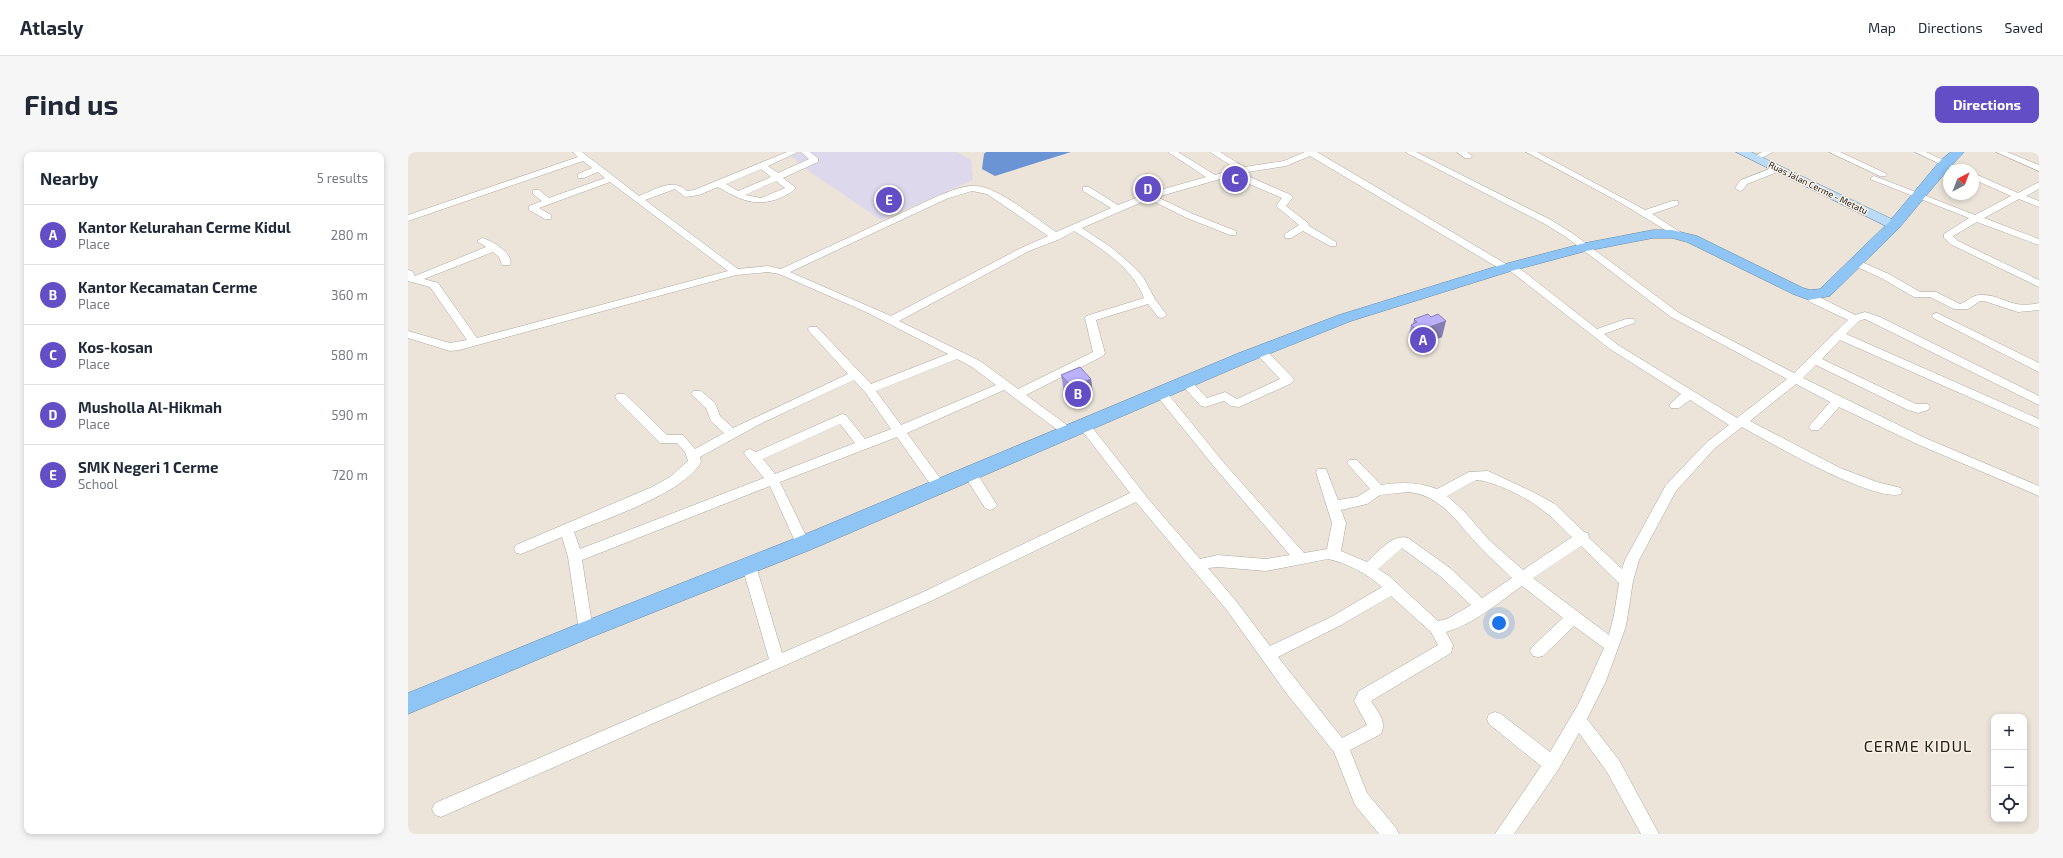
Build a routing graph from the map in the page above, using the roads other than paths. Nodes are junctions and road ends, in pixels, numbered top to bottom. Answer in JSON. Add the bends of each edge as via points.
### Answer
{"nodes":[{"id":1,"x":794,"y":152,"type":"edge"},
{"id":2,"x":805,"y":152,"type":"edge"},
{"id":3,"x":1172,"y":152,"type":"edge"},
{"id":4,"x":1214,"y":152,"type":"edge"},
{"id":5,"x":1409,"y":152,"type":"edge"},
{"id":6,"x":1530,"y":152,"type":"edge"},
{"id":7,"x":1742,"y":152,"type":"edge"},
{"id":8,"x":1768,"y":152,"type":"edge"},
{"id":9,"x":1833,"y":152,"type":"edge"},
{"id":10,"x":1919,"y":152,"type":"edge"},
{"id":11,"x":1958,"y":152,"type":"edge"},
{"id":12,"x":2000,"y":152,"type":"edge"},
{"id":13,"x":2021,"y":152,"type":"edge"},
{"id":14,"x":1312,"y":153,"type":"edge"},
{"id":15,"x":581,"y":155,"type":"edge"},
{"id":16,"x":2010,"y":156,"type":"junction"},
{"id":17,"x":1755,"y":158,"type":"junction"},
{"id":18,"x":1945,"y":164,"type":"edge"},
{"id":19,"x":1953,"y":164,"type":"edge"},
{"id":20,"x":761,"y":165,"type":"junction"},
{"id":21,"x":1776,"y":168,"type":"junction"},
{"id":22,"x":2039,"y":168,"type":"edge"},
{"id":23,"x":598,"y":169,"type":"junction"},
{"id":24,"x":1243,"y":170,"type":"junction"},
{"id":25,"x":1232,"y":173,"type":"junction"},
{"id":26,"x":1884,"y":174,"type":"dead end"},
{"id":27,"x":1943,"y":175,"type":"edge"},
{"id":28,"x":581,"y":176,"type":"dead end"},
{"id":29,"x":776,"y":177,"type":"junction"},
{"id":30,"x":611,"y":179,"type":"junction"},
{"id":31,"x":1215,"y":179,"type":"junction"},
{"id":32,"x":1874,"y":179,"type":"dead end"},
{"id":33,"x":1979,"y":179,"type":"edge"},
{"id":34,"x":718,"y":183,"type":"junction"},
{"id":35,"x":2039,"y":184,"type":"edge"},
{"id":36,"x":1740,"y":188,"type":"dead end"},
{"id":37,"x":1086,"y":189,"type":"dead end"},
{"id":38,"x":536,"y":192,"type":"dead end"},
{"id":39,"x":737,"y":195,"type":"junction"},
{"id":40,"x":1919,"y":195,"type":"junction"},
{"id":41,"x":1149,"y":196,"type":"junction"},
{"id":42,"x":2018,"y":196,"type":"junction"},
{"id":43,"x":639,"y":199,"type":"junction"},
{"id":44,"x":548,"y":201,"type":"junction"},
{"id":45,"x":521,"y":203,"type":"dead end"},
{"id":46,"x":1675,"y":203,"type":"dead end"},
{"id":47,"x":2039,"y":204,"type":"edge"},
{"id":48,"x":532,"y":208,"type":"junction"},
{"id":49,"x":1118,"y":209,"type":"junction"},
{"id":50,"x":1646,"y":213,"type":"junction"},
{"id":51,"x":548,"y":217,"type":"dead end"},
{"id":52,"x":408,"y":218,"type":"edge"},
{"id":53,"x":1976,"y":218,"type":"junction"},
{"id":54,"x":1894,"y":225,"type":"junction"},
{"id":55,"x":1303,"y":227,"type":"junction"},
{"id":56,"x":1077,"y":228,"type":"junction"},
{"id":57,"x":1233,"y":232,"type":"dead end"},
{"id":58,"x":1680,"y":235,"type":"junction"},
{"id":59,"x":1288,"y":236,"type":"dead end"},
{"id":60,"x":1057,"y":237,"type":"junction"},
{"id":61,"x":482,"y":241,"type":"dead end"},
{"id":62,"x":2039,"y":242,"type":"edge"},
{"id":63,"x":1333,"y":244,"type":"dead end"},
{"id":64,"x":493,"y":248,"type":"junction"},
{"id":65,"x":1585,"y":248,"type":"junction"},
{"id":66,"x":506,"y":263,"type":"dead end"},
{"id":67,"x":1857,"y":263,"type":"junction"},
{"id":68,"x":1508,"y":267,"type":"junction"},
{"id":69,"x":736,"y":272,"type":"junction"},
{"id":70,"x":782,"y":272,"type":"junction"},
{"id":71,"x":411,"y":277,"type":"edge"},
{"id":72,"x":2039,"y":284,"type":"edge"},
{"id":73,"x":1809,"y":295,"type":"junction"},
{"id":74,"x":1150,"y":300,"type":"junction"},
{"id":75,"x":2039,"y":306,"type":"edge"},
{"id":76,"x":1162,"y":315,"type":"dead end"},
{"id":77,"x":1937,"y":316,"type":"dead end"},
{"id":78,"x":1855,"y":319,"type":"junction"},
{"id":79,"x":891,"y":321,"type":"junction"},
{"id":80,"x":1630,"y":321,"type":"dead end"},
{"id":81,"x":813,"y":329,"type":"dead end"},
{"id":82,"x":1596,"y":333,"type":"junction"},
{"id":83,"x":408,"y":334,"type":"edge"},
{"id":84,"x":1839,"y":335,"type":"junction"},
{"id":85,"x":474,"y":342,"type":"junction"},
{"id":86,"x":1260,"y":351,"type":"junction"},
{"id":87,"x":957,"y":355,"type":"junction"},
{"id":88,"x":1813,"y":359,"type":"junction"},
{"id":89,"x":2039,"y":368,"type":"edge"},
{"id":90,"x":856,"y":375,"type":"junction"},
{"id":91,"x":1795,"y":378,"type":"junction"},
{"id":92,"x":1185,"y":382,"type":"junction"},
{"id":93,"x":1004,"y":386,"type":"junction"},
{"id":94,"x":869,"y":389,"type":"junction"},
{"id":95,"x":1160,"y":392,"type":"junction"},
{"id":96,"x":697,"y":394,"type":"dead end"},
{"id":97,"x":1017,"y":394,"type":"junction"},
{"id":98,"x":1688,"y":395,"type":"junction"},
{"id":99,"x":621,"y":397,"type":"dead end"},
{"id":100,"x":1838,"y":401,"type":"junction"},
{"id":101,"x":2039,"y":401,"type":"edge"},
{"id":102,"x":1675,"y":405,"type":"dead end"},
{"id":103,"x":1924,"y":407,"type":"dead end"},
{"id":104,"x":1739,"y":422,"type":"junction"},
{"id":105,"x":2039,"y":424,"type":"edge"},
{"id":106,"x":1084,"y":425,"type":"junction"},
{"id":107,"x":1815,"y":427,"type":"dead end"},
{"id":108,"x":899,"y":431,"type":"junction"},
{"id":109,"x":1067,"y":431,"type":"junction"},
{"id":110,"x":732,"y":434,"type":"junction"},
{"id":111,"x":863,"y":445,"type":"junction"},
{"id":112,"x":694,"y":455,"type":"junction"},
{"id":113,"x":1352,"y":463,"type":"dead end"},
{"id":114,"x":1322,"y":472,"type":"dead end"},
{"id":115,"x":971,"y":475,"type":"junction"},
{"id":116,"x":773,"y":480,"type":"junction"},
{"id":117,"x":940,"y":488,"type":"junction"},
{"id":118,"x":1376,"y":491,"type":"junction"},
{"id":119,"x":1896,"y":491,"type":"dead end"},
{"id":120,"x":2039,"y":491,"type":"edge"},
{"id":121,"x":1138,"y":495,"type":"junction"},
{"id":122,"x":1437,"y":495,"type":"junction"},
{"id":123,"x":990,"y":504,"type":"dead end"},
{"id":124,"x":1334,"y":506,"type":"junction"},
{"id":125,"x":567,"y":530,"type":"junction"},
{"id":126,"x":1583,"y":537,"type":"junction"},
{"id":127,"x":804,"y":544,"type":"junction"},
{"id":128,"x":521,"y":549,"type":"dead end"},
{"id":129,"x":1333,"y":554,"type":"junction"},
{"id":130,"x":575,"y":557,"type":"junction"},
{"id":131,"x":1301,"y":559,"type":"junction"},
{"id":132,"x":1198,"y":565,"type":"junction"},
{"id":133,"x":749,"y":566,"type":"junction"},
{"id":134,"x":1368,"y":569,"type":"junction"},
{"id":135,"x":1523,"y":579,"type":"junction"},
{"id":136,"x":1626,"y":581,"type":"junction"},
{"id":137,"x":1392,"y":588,"type":"junction"},
{"id":138,"x":1481,"y":606,"type":"junction"},
{"id":139,"x":1573,"y":617,"type":"junction"},
{"id":140,"x":1436,"y":628,"type":"junction"},
{"id":141,"x":586,"y":630,"type":"junction"},
{"id":142,"x":1612,"y":645,"type":"junction"},
{"id":143,"x":1538,"y":651,"type":"dead end"},
{"id":144,"x":1267,"y":655,"type":"junction"},
{"id":145,"x":777,"y":661,"type":"junction"},
{"id":146,"x":408,"y":704,"type":"edge"},
{"id":147,"x":1495,"y":719,"type":"dead end"},
{"id":148,"x":1578,"y":719,"type":"junction"},
{"id":149,"x":1340,"y":747,"type":"junction"},
{"id":150,"x":1552,"y":764,"type":"junction"},
{"id":151,"x":441,"y":809,"type":"dead end"},
{"id":152,"x":1390,"y":834,"type":"edge"},
{"id":153,"x":1505,"y":834,"type":"edge"},
{"id":154,"x":1650,"y":834,"type":"edge"}],
"edges":[{"from":1,"to":20,"type":"street"},
{"from":2,"to":29,"type":"street","via":[[815,160]]},
{"from":3,"to":31,"type":"street"},
{"from":4,"to":24,"type":"street"},
{"from":5,"to":65,"type":"street","via":[[1548,222]]},
{"from":6,"to":50,"type":"street"},
{"from":7,"to":17,"type":"main road","name":"Ruas Jalan Cerme - Metatu"},
{"from":8,"to":17,"type":"street"},
{"from":9,"to":26,"type":"street"},
{"from":10,"to":18,"type":"street"},
{"from":11,"to":19,"type":"highway"},
{"from":12,"to":16,"type":"street"},
{"from":13,"to":16,"type":"street"},
{"from":14,"to":24,"type":"street","via":[[1286,163]]},
{"from":14,"to":68,"type":"street"},
{"from":15,"to":23,"type":"street"},
{"from":15,"to":52,"type":"street"},
{"from":16,"to":22,"type":"street"},
{"from":17,"to":21,"type":"main road","name":"Ruas Jalan Cerme - Metatu"},
{"from":20,"to":29,"type":"street"},
{"from":20,"to":34,"type":"street"},
{"from":21,"to":36,"type":"street","via":[[1744,182]]},
{"from":21,"to":54,"type":"main road","name":"Ruas Jalan Cerme - Metatu"},
{"from":23,"to":28,"type":"street"},
{"from":23,"to":30,"type":"street"},
{"from":24,"to":25,"type":"street"},
{"from":25,"to":31,"type":"street"},
{"from":25,"to":55,"type":"street","via":[[1287,196],[1281,206],[1304,223]]},
{"from":27,"to":40,"type":"highway"},
{"from":29,"to":39,"type":"street"},
{"from":29,"to":39,"type":"street","via":[[791,188],[760,202]]},
{"from":30,"to":43,"type":"street"},
{"from":30,"to":44,"type":"street"},
{"from":31,"to":41,"type":"street"},
{"from":32,"to":40,"type":"street"},
{"from":33,"to":42,"type":"street"},
{"from":34,"to":39,"type":"street"},
{"from":34,"to":43,"type":"street","via":[[690,195],[678,187],[668,187]]},
{"from":35,"to":42,"type":"street"},
{"from":37,"to":49,"type":"street"},
{"from":38,"to":44,"type":"street"},
{"from":40,"to":53,"type":"street"},
{"from":40,"to":54,"type":"highway"},
{"from":41,"to":49,"type":"street"},
{"from":41,"to":57,"type":"street","via":[[1183,213]]},
{"from":42,"to":47,"type":"street"},
{"from":42,"to":53,"type":"street"},
{"from":43,"to":69,"type":"street"},
{"from":44,"to":48,"type":"street"},
{"from":45,"to":48,"type":"street"},
{"from":46,"to":50,"type":"street"},
{"from":48,"to":51,"type":"street"},
{"from":49,"to":56,"type":"street"},
{"from":50,"to":58,"type":"street"},
{"from":53,"to":62,"type":"street"},
{"from":53,"to":72,"type":"street","via":[[1947,237]]},
{"from":54,"to":67,"type":"highway"},
{"from":55,"to":59,"type":"street"},
{"from":55,"to":63,"type":"street"},
{"from":56,"to":60,"type":"street"},
{"from":56,"to":74,"type":"street","via":[[1104,246],[1131,270]]},
{"from":58,"to":65,"type":"highway","via":[[1653,234]]},
{"from":58,"to":73,"type":"highway","via":[[1780,284]]},
{"from":60,"to":70,"type":"street","via":[[990,192],[978,188],[966,189]]},
{"from":60,"to":79,"type":"street","via":[[1026,249]]},
{"from":61,"to":64,"type":"street"},
{"from":64,"to":66,"type":"street","via":[[505,258]]},
{"from":64,"to":71,"type":"street"},
{"from":65,"to":68,"type":"highway"},
{"from":65,"to":91,"type":"street","via":[[1675,315]]},
{"from":67,"to":73,"type":"highway","via":[[1825,293]]},
{"from":67,"to":75,"type":"street","via":[[1918,295],[1932,294],[1958,307],[1964,307],[1978,298],[2021,310]]},
{"from":68,"to":82,"type":"street"},
{"from":68,"to":86,"type":"highway","via":[[1345,318]]},
{"from":69,"to":70,"type":"street"},
{"from":69,"to":85,"type":"street"},
{"from":70,"to":79,"type":"street"},
{"from":71,"to":85,"type":"street","via":[[434,284]]},
{"from":73,"to":78,"type":"street","via":[[1814,300]]},
{"from":74,"to":76,"type":"street"},
{"from":74,"to":97,"type":"street","via":[[1090,318],[1099,353]]},
{"from":77,"to":89,"type":"street"},
{"from":78,"to":84,"type":"street"},
{"from":78,"to":101,"type":"street","via":[[1862,316],[1876,319]]},
{"from":79,"to":87,"type":"street"},
{"from":80,"to":82,"type":"street"},
{"from":81,"to":90,"type":"street"},
{"from":82,"to":98,"type":"street"},
{"from":83,"to":85,"type":"street","via":[[450,347]]},
{"from":84,"to":88,"type":"street"},
{"from":84,"to":105,"type":"street"},
{"from":86,"to":92,"type":"highway"},
{"from":86,"to":92,"type":"street","via":[[1288,380],[1239,403],[1226,396],[1205,403]]},
{"from":87,"to":93,"type":"street","via":[[976,364]]},
{"from":87,"to":94,"type":"street"},
{"from":88,"to":91,"type":"street"},
{"from":88,"to":103,"type":"street","via":[[1912,407]]},
{"from":90,"to":94,"type":"street"},
{"from":90,"to":110,"type":"street"},
{"from":91,"to":100,"type":"street"},
{"from":91,"to":104,"type":"street"},
{"from":92,"to":95,"type":"highway"},
{"from":93,"to":97,"type":"street"},
{"from":93,"to":108,"type":"street"},
{"from":94,"to":108,"type":"street"},
{"from":95,"to":106,"type":"highway"},
{"from":95,"to":131,"type":"street"},
{"from":96,"to":110,"type":"street","via":[[710,406],[715,418]]},
{"from":97,"to":109,"type":"street"},
{"from":98,"to":102,"type":"street"},
{"from":98,"to":104,"type":"street"},
{"from":99,"to":112,"type":"street","via":[[664,440],[679,438]]},
{"from":100,"to":107,"type":"street"},
{"from":100,"to":120,"type":"street","via":[[1921,441]]},
{"from":104,"to":119,"type":"street","via":[[1860,482]]},
{"from":104,"to":136,"type":"street","via":[[1707,448],[1671,488],[1632,560]]},
{"from":106,"to":109,"type":"highway"},
{"from":106,"to":121,"type":"street"},
{"from":108,"to":111,"type":"street"},
{"from":108,"to":117,"type":"street"},
{"from":109,"to":115,"type":"highway"},
{"from":110,"to":112,"type":"street"},
{"from":111,"to":116,"type":"street"},
{"from":111,"to":116,"type":"street","via":[[842,418],[752,455]]},
{"from":112,"to":125,"type":"street","via":[[695,462],[690,469],[668,484]]},
{"from":113,"to":118,"type":"street"},
{"from":114,"to":124,"type":"street"},
{"from":115,"to":117,"type":"highway"},
{"from":115,"to":123,"type":"street"},
{"from":116,"to":127,"type":"street"},
{"from":116,"to":130,"type":"street"},
{"from":117,"to":127,"type":"highway"},
{"from":118,"to":122,"type":"street","via":[[1407,486]]},
{"from":118,"to":124,"type":"street","via":[[1358,501]]},
{"from":121,"to":132,"type":"street"},
{"from":121,"to":145,"type":"street","via":[[926,597]]},
{"from":122,"to":126,"type":"street","via":[[1474,475],[1488,476],[1550,508]]},
{"from":122,"to":135,"type":"street","via":[[1462,516],[1491,550]]},
{"from":124,"to":129,"type":"street","via":[[1339,523]]},
{"from":125,"to":128,"type":"street"},
{"from":125,"to":130,"type":"street"},
{"from":126,"to":135,"type":"street"},
{"from":126,"to":136,"type":"street"},
{"from":127,"to":133,"type":"highway"},
{"from":129,"to":131,"type":"street"},
{"from":129,"to":134,"type":"street"},
{"from":130,"to":141,"type":"street"},
{"from":131,"to":132,"type":"street","via":[[1266,565],[1218,561]]},
{"from":132,"to":144,"type":"street"},
{"from":133,"to":141,"type":"highway"},
{"from":133,"to":145,"type":"street"},
{"from":134,"to":137,"type":"street"},
{"from":134,"to":138,"type":"street","via":[[1403,542],[1445,572]]},
{"from":135,"to":138,"type":"street"},
{"from":135,"to":139,"type":"street"},
{"from":136,"to":142,"type":"street","via":[[1619,624]]},
{"from":137,"to":140,"type":"street"},
{"from":137,"to":144,"type":"street","via":[[1336,621]]},
{"from":138,"to":140,"type":"street","via":[[1451,624]]},
{"from":139,"to":142,"type":"street"},
{"from":139,"to":143,"type":"street"},
{"from":140,"to":149,"type":"street","via":[[1446,648],[1365,696],[1362,701],[1376,721],[1375,729]]},
{"from":141,"to":146,"type":"highway"},
{"from":142,"to":148,"type":"street"},
{"from":144,"to":149,"type":"street"},
{"from":145,"to":151,"type":"street"},
{"from":147,"to":150,"type":"street"},
{"from":148,"to":150,"type":"street"},
{"from":148,"to":154,"type":"street","via":[[1613,766]]},
{"from":149,"to":152,"type":"street","via":[[1361,799]]},
{"from":150,"to":153,"type":"street"}]}
